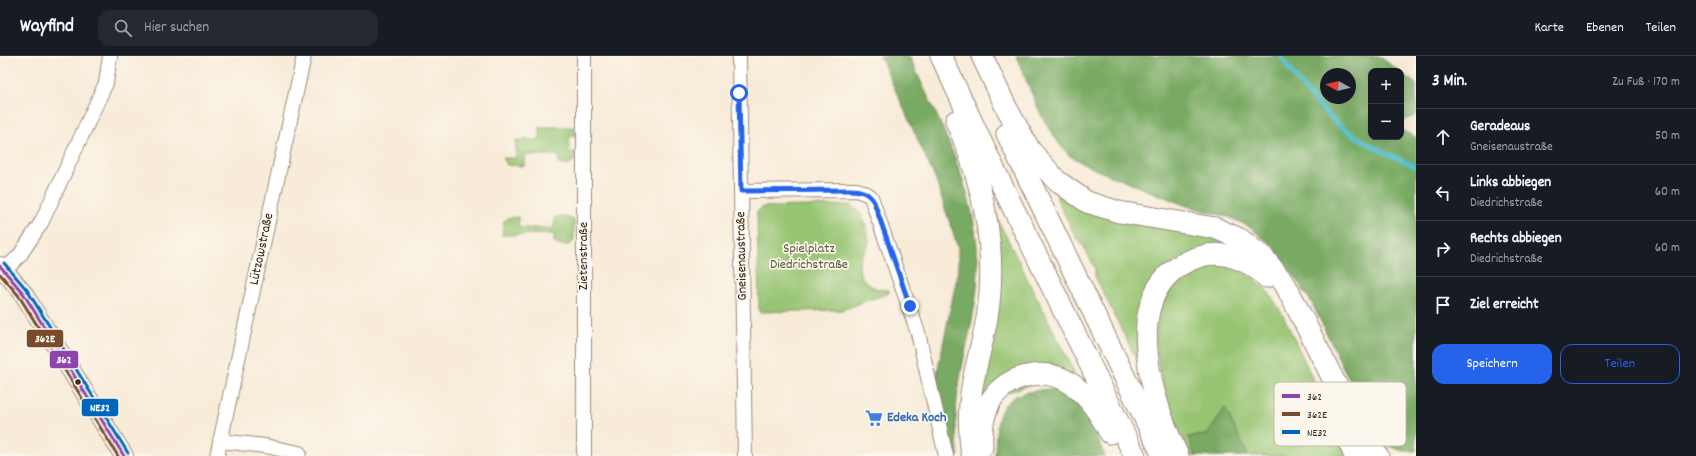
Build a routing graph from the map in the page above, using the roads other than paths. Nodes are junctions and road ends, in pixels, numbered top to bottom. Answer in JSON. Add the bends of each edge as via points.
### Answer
{"nodes":[{"id":1,"x":110,"y":56,"type":"edge"},
{"id":2,"x":304,"y":56,"type":"edge"},
{"id":3,"x":584,"y":56,"type":"edge"},
{"id":4,"x":739,"y":56,"type":"edge"},
{"id":5,"x":929,"y":56,"type":"edge"},
{"id":6,"x":941,"y":56,"type":"edge"},
{"id":7,"x":969,"y":56,"type":"edge"},
{"id":8,"x":982,"y":56,"type":"edge"},
{"id":9,"x":741,"y":191,"type":"junction"},
{"id":10,"x":2,"y":268,"type":"edge"},
{"id":11,"x":1321,"y":382,"type":"edge"},
{"id":12,"x":1335,"y":382,"type":"edge"},
{"id":13,"x":220,"y":442,"type":"junction"},
{"id":14,"x":1350,"y":446,"type":"edge"},
{"id":15,"x":1371,"y":446,"type":"edge"},
{"id":16,"x":299,"y":454,"type":"dead end"},
{"id":17,"x":124,"y":456,"type":"edge"},
{"id":18,"x":217,"y":456,"type":"edge"},
{"id":19,"x":584,"y":456,"type":"edge"},
{"id":20,"x":745,"y":456,"type":"edge"},
{"id":21,"x":946,"y":456,"type":"edge"},
{"id":22,"x":972,"y":456,"type":"edge"},
{"id":23,"x":982,"y":456,"type":"edge"},
{"id":24,"x":1121,"y":456,"type":"edge"},
{"id":25,"x":1135,"y":456,"type":"edge"},
{"id":26,"x":1163,"y":456,"type":"edge"},
{"id":27,"x":1178,"y":456,"type":"edge"},
{"id":28,"x":1355,"y":456,"type":"edge"},
{"id":29,"x":1378,"y":456,"type":"edge"}],
"edges":[{"from":1,"to":10,"type":"street","via":[[106,83],[41,223],[20,255]]},
{"from":2,"to":13,"type":"street","name":"Lützowstraße"},
{"from":3,"to":19,"type":"street","name":"Zietenstraße"},
{"from":4,"to":9,"type":"street","name":"Gneisenaustraße"},
{"from":5,"to":22,"type":"highway","via":[[929,62],[969,150],[988,222],[991,285],[987,318],[972,386],[968,428]]},
{"from":6,"to":25,"type":"highway"},
{"from":7,"to":26,"type":"highway"},
{"from":8,"to":12,"type":"highway","via":[[1030,150],[1056,181],[1087,202],[1119,212],[1215,228],[1240,239],[1264,258],[1285,284]]},
{"from":9,"to":20,"type":"street","name":"Gneisenaustraße"},
{"from":9,"to":21,"type":"street","via":[[857,190],[871,197],[918,333]]},
{"from":10,"to":17,"type":"main road","via":[[23,293]]},
{"from":11,"to":27,"type":"highway","via":[[1291,315],[1274,286],[1260,270],[1244,260],[1208,255],[1177,267],[1162,282],[1151,301],[1146,321],[1146,346],[1166,431]]},
{"from":13,"to":16,"type":"street","via":[[265,446]]},
{"from":13,"to":18,"type":"street","name":"Lützowstraße"},
{"from":14,"to":28,"type":"highway"},
{"from":15,"to":29,"type":"highway"},
{"from":23,"to":24,"type":"highway","via":[[981,432],[993,398],[1004,386],[1029,375],[1066,380],[1077,389],[1092,404]]}]}
